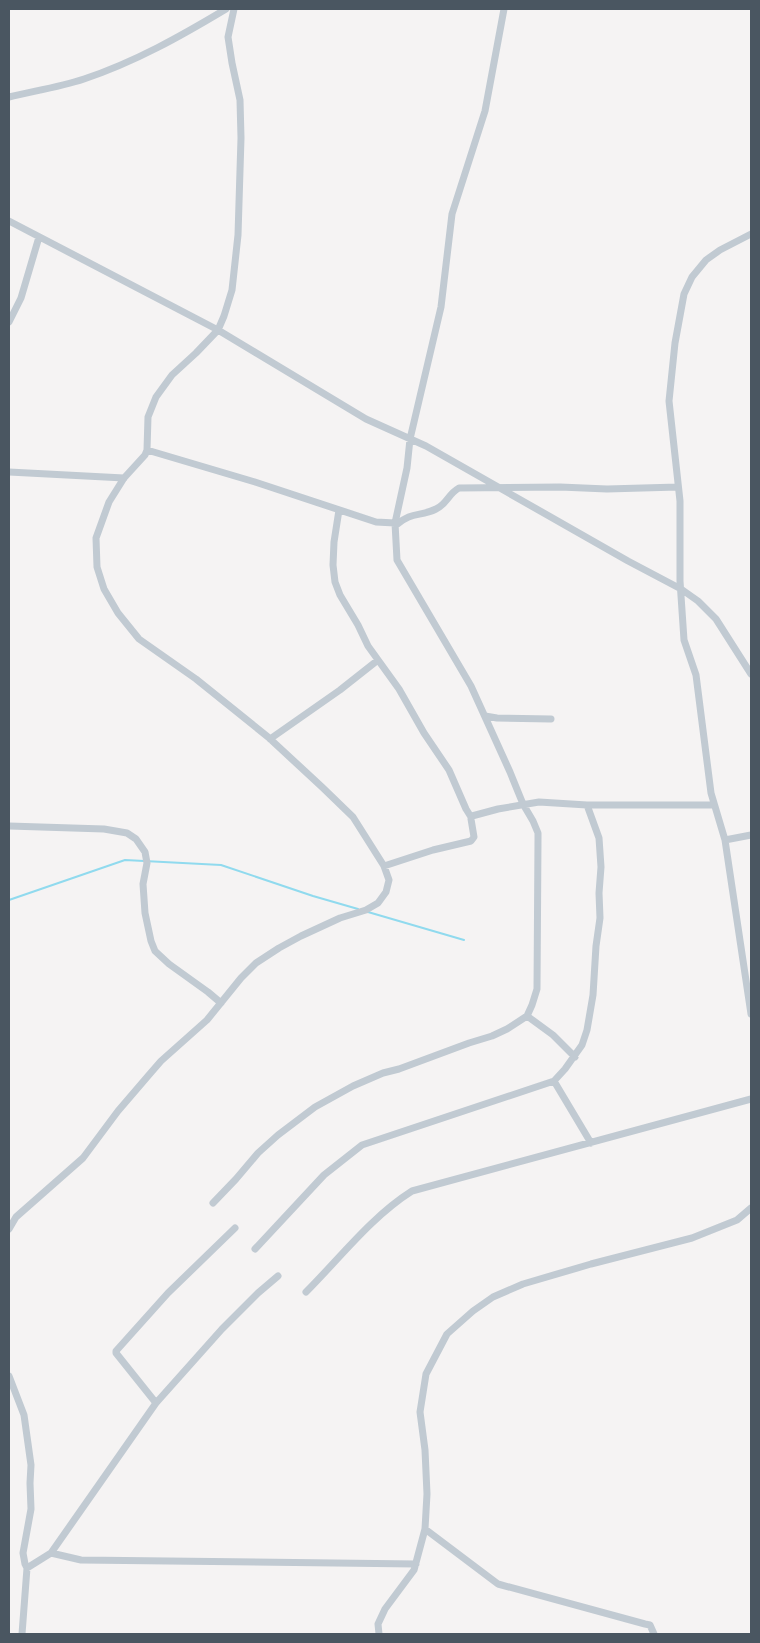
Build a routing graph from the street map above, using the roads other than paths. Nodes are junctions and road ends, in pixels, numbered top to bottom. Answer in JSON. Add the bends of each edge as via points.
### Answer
{"nodes":[{"id":1,"x":226,"y":9,"type":"edge"},
{"id":2,"x":234,"y":9,"type":"edge"},
{"id":3,"x":504,"y":9,"type":"edge"},
{"id":4,"x":9,"y":97,"type":"edge"},
{"id":5,"x":9,"y":221,"type":"edge"},
{"id":6,"x":751,"y":234,"type":"edge"},
{"id":7,"x":39,"y":237,"type":"junction"},
{"id":8,"x":9,"y":322,"type":"edge"},
{"id":9,"x":218,"y":330,"type":"junction"},
{"id":10,"x":410,"y":439,"type":"junction"},
{"id":11,"x":147,"y":450,"type":"junction"},
{"id":12,"x":9,"y":472,"type":"edge"},
{"id":13,"x":124,"y":478,"type":"junction"},
{"id":14,"x":678,"y":487,"type":"junction"},
{"id":15,"x":499,"y":488,"type":"junction"},
{"id":16,"x":339,"y":510,"type":"junction"},
{"id":17,"x":395,"y":524,"type":"junction"},
{"id":18,"x":681,"y":589,"type":"junction"},
{"id":19,"x":378,"y":660,"type":"junction"},
{"id":20,"x":751,"y":674,"type":"edge"},
{"id":21,"x":485,"y":716,"type":"junction"},
{"id":22,"x":551,"y":719,"type":"dead end"},
{"id":23,"x":270,"y":739,"type":"junction"},
{"id":24,"x":523,"y":804,"type":"junction"},
{"id":25,"x":587,"y":805,"type":"junction"},
{"id":26,"x":714,"y":805,"type":"junction"},
{"id":27,"x":471,"y":817,"type":"junction"},
{"id":28,"x":9,"y":826,"type":"edge"},
{"id":29,"x":751,"y":835,"type":"edge"},
{"id":30,"x":725,"y":840,"type":"junction"},
{"id":31,"x":384,"y":866,"type":"junction"},
{"id":32,"x":221,"y":1003,"type":"junction"},
{"id":33,"x":751,"y":1014,"type":"edge"},
{"id":34,"x":527,"y":1016,"type":"junction"},
{"id":35,"x":575,"y":1057,"type":"junction"},
{"id":36,"x":554,"y":1081,"type":"junction"},
{"id":37,"x":751,"y":1099,"type":"edge"},
{"id":38,"x":591,"y":1143,"type":"junction"},
{"id":39,"x":213,"y":1203,"type":"dead end"},
{"id":40,"x":751,"y":1208,"type":"edge"},
{"id":41,"x":9,"y":1228,"type":"edge"},
{"id":42,"x":235,"y":1228,"type":"dead end"},
{"id":43,"x":255,"y":1249,"type":"dead end"},
{"id":44,"x":278,"y":1276,"type":"dead end"},
{"id":45,"x":306,"y":1292,"type":"dead end"},
{"id":46,"x":9,"y":1376,"type":"edge"},
{"id":47,"x":156,"y":1402,"type":"junction"},
{"id":48,"x":425,"y":1529,"type":"junction"},
{"id":49,"x":51,"y":1554,"type":"junction"},
{"id":50,"x":416,"y":1564,"type":"junction"},
{"id":51,"x":27,"y":1568,"type":"junction"},
{"id":52,"x":22,"y":1634,"type":"edge"},
{"id":53,"x":379,"y":1634,"type":"edge"},
{"id":54,"x":654,"y":1634,"type":"edge"}],
"edges":[{"from":1,"to":4,"type":"street","via":[[131,61],[83,79]]},
{"from":2,"to":9,"type":"street","via":[[228,37],[240,100],[238,235],[232,290]]},
{"from":3,"to":10,"type":"street","via":[[486,111],[452,214],[441,307]]},
{"from":5,"to":7,"type":"street"},
{"from":6,"to":14,"type":"street","via":[[706,260],[692,277],[684,294],[669,401]]},
{"from":7,"to":8,"type":"street","via":[[21,298]]},
{"from":7,"to":9,"type":"street"},
{"from":9,"to":10,"type":"street","via":[[366,418]]},
{"from":9,"to":11,"type":"street","via":[[172,375],[156,397],[148,417]]},
{"from":10,"to":15,"type":"street"},
{"from":10,"to":17,"type":"street"},
{"from":11,"to":13,"type":"street"},
{"from":11,"to":16,"type":"street"},
{"from":12,"to":13,"type":"street"},
{"from":13,"to":23,"type":"street","via":[[109,502],[96,538],[97,567],[104,589],[139,639],[196,679]]},
{"from":14,"to":15,"type":"street"},
{"from":14,"to":18,"type":"street"},
{"from":15,"to":17,"type":"street","via":[[459,488],[436,509],[404,518]]},
{"from":15,"to":18,"type":"street"},
{"from":16,"to":17,"type":"street","via":[[376,522]]},
{"from":16,"to":19,"type":"street","via":[[334,542],[335,582]]},
{"from":17,"to":21,"type":"street","via":[[397,560],[456,658]]},
{"from":18,"to":20,"type":"street","via":[[716,619]]},
{"from":18,"to":26,"type":"street","via":[[684,640],[696,675]]},
{"from":19,"to":23,"type":"street"},
{"from":19,"to":27,"type":"street","via":[[449,770]]},
{"from":21,"to":22,"type":"street"},
{"from":21,"to":24,"type":"street"},
{"from":23,"to":31,"type":"street","via":[[352,817]]},
{"from":24,"to":25,"type":"street"},
{"from":24,"to":27,"type":"street"},
{"from":24,"to":34,"type":"street","via":[[538,833],[539,847],[537,989]]},
{"from":25,"to":26,"type":"street"},
{"from":25,"to":35,"type":"street","via":[[599,838],[600,918],[587,1030]]},
{"from":26,"to":30,"type":"street"},
{"from":27,"to":31,"type":"street","via":[[474,837],[471,841]]},
{"from":28,"to":32,"type":"street","via":[[104,829],[127,833],[136,839],[146,852],[145,914],[156,951],[168,964]]},
{"from":29,"to":30,"type":"street"},
{"from":30,"to":33,"type":"street"},
{"from":31,"to":32,"type":"street","via":[[389,880],[378,903],[279,948],[256,963]]},
{"from":32,"to":41,"type":"street","via":[[161,1061],[83,1158],[16,1217]]},
{"from":34,"to":35,"type":"street"},
{"from":34,"to":39,"type":"street","via":[[492,1036],[383,1073],[315,1107],[258,1153]]},
{"from":35,"to":36,"type":"street"},
{"from":36,"to":38,"type":"street"},
{"from":36,"to":43,"type":"street","via":[[362,1145],[324,1175]]},
{"from":37,"to":38,"type":"street"},
{"from":38,"to":45,"type":"street","via":[[412,1191],[369,1227]]},
{"from":40,"to":48,"type":"street","via":[[737,1220],[692,1238],[523,1284],[493,1297],[448,1334],[426,1374],[420,1412],[427,1494]]},
{"from":42,"to":47,"type":"street","via":[[168,1293],[116,1350]]},
{"from":44,"to":47,"type":"street","via":[[222,1330]]},
{"from":46,"to":51,"type":"street","via":[[24,1415],[31,1465],[24,1553]]},
{"from":47,"to":49,"type":"street"},
{"from":48,"to":50,"type":"street"},
{"from":48,"to":54,"type":"street","via":[[498,1584],[650,1625]]},
{"from":49,"to":50,"type":"street","via":[[81,1560]]},
{"from":49,"to":51,"type":"street"},
{"from":50,"to":53,"type":"street","via":[[385,1609],[378,1624]]},
{"from":51,"to":52,"type":"street"}]}
